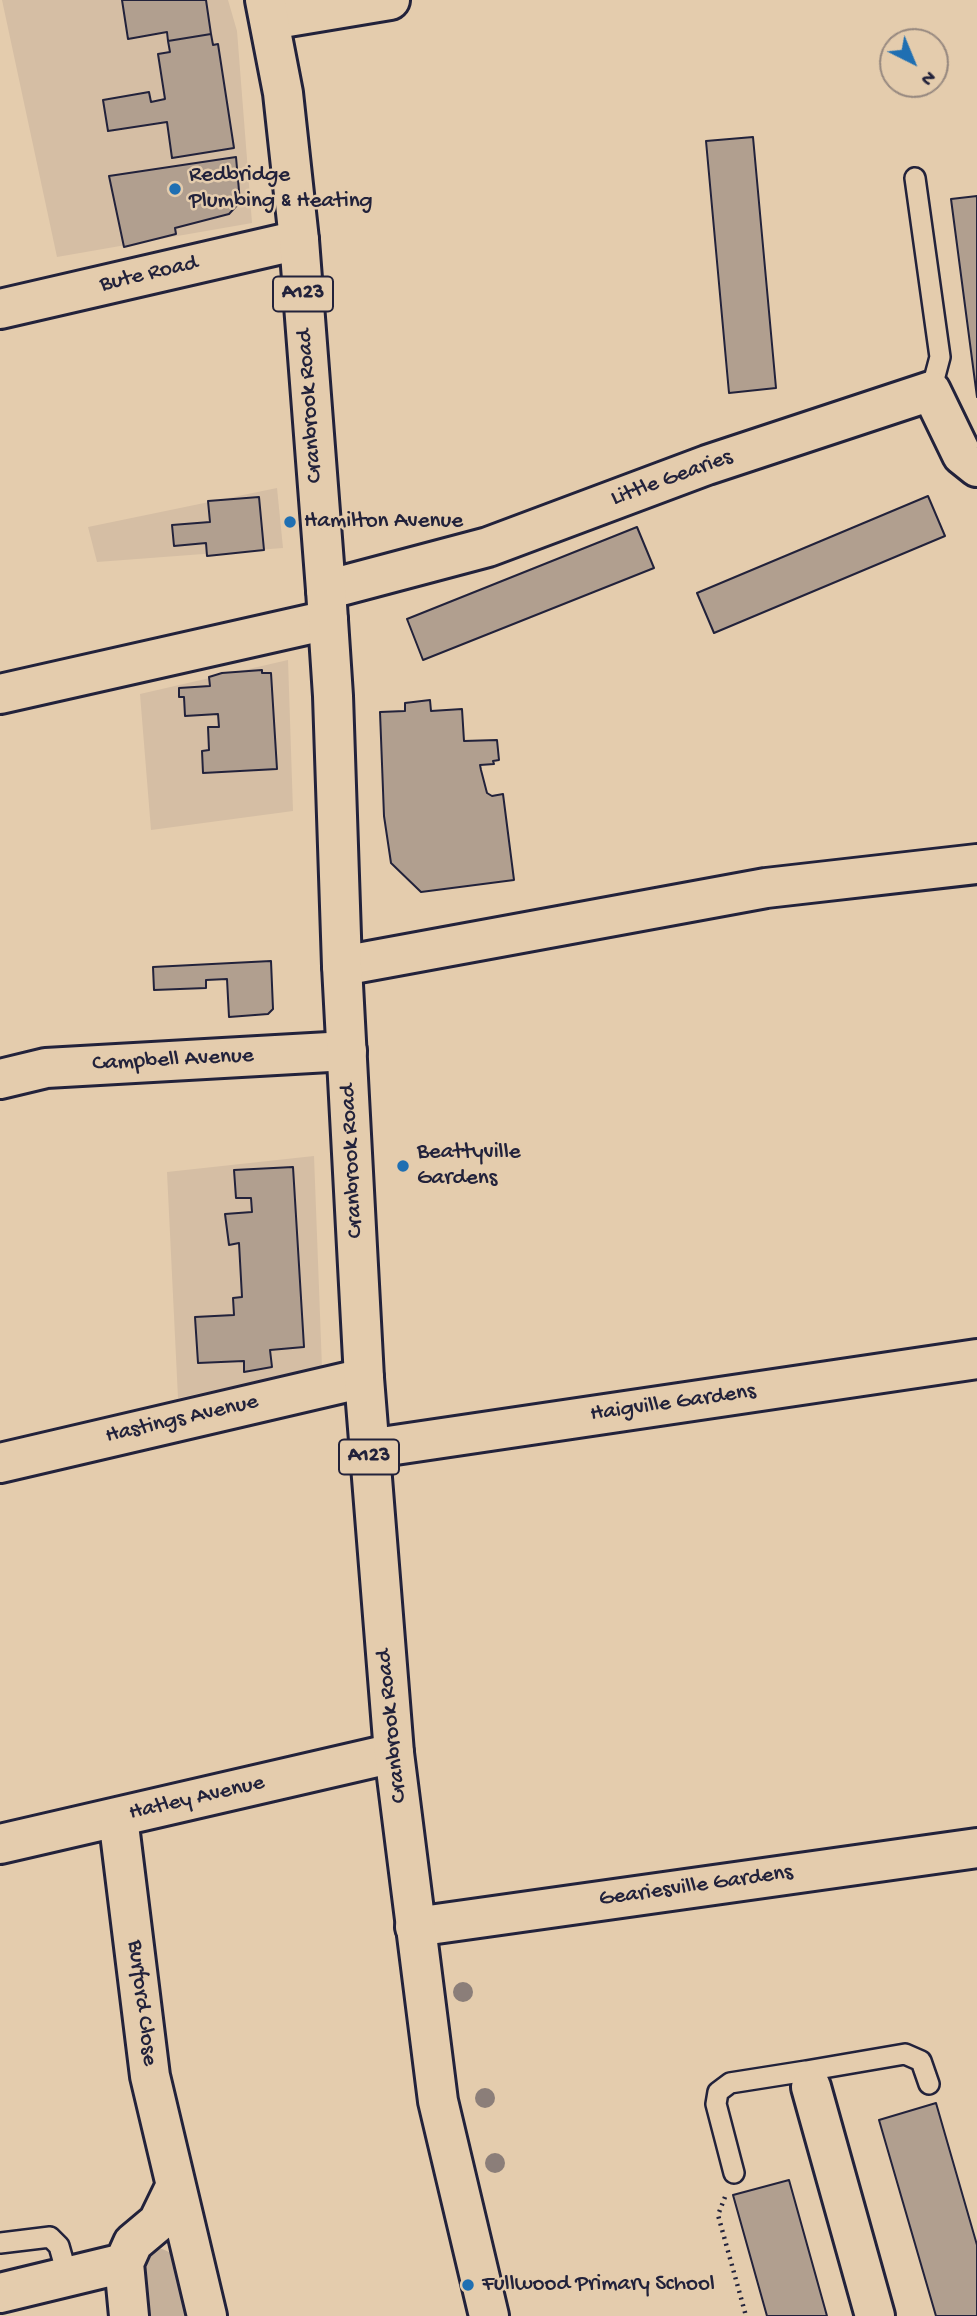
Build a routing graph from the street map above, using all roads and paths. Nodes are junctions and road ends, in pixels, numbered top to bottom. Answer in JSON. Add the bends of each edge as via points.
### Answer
{"nodes":[{"id":1,"x":390,"y":0,"type":"edge"},
{"id":2,"x":267,"y":10,"type":"edge"},
{"id":3,"x":915,"y":178,"type":"dead end"},
{"id":4,"x":299,"y":240,"type":"junction"},
{"id":5,"x":0,"y":309,"type":"edge"},
{"id":6,"x":931,"y":391,"type":"junction"},
{"id":7,"x":977,"y":467,"type":"edge"},
{"id":8,"x":327,"y":605,"type":"junction"},
{"id":9,"x":0,"y":694,"type":"edge"},
{"id":10,"x":977,"y":864,"type":"edge"},
{"id":11,"x":342,"y":966,"type":"junction"},
{"id":12,"x":347,"y":1051,"type":"junction"},
{"id":13,"x":0,"y":1079,"type":"edge"},
{"id":14,"x":977,"y":1359,"type":"edge"},
{"id":15,"x":364,"y":1378,"type":"junction"},
{"id":16,"x":368,"y":1448,"type":"junction"},
{"id":17,"x":0,"y":1463,"type":"edge"},
{"id":18,"x":394,"y":1754,"type":"junction"},
{"id":19,"x":118,"y":1817,"type":"junction"},
{"id":20,"x":0,"y":1844,"type":"edge"},
{"id":21,"x":977,"y":1848,"type":"edge"},
{"id":22,"x":415,"y":1927,"type":"junction"},
{"id":23,"x":808,"y":2079,"type":"junction"},
{"id":24,"x":929,"y":2084,"type":"dead end"},
{"id":25,"x":734,"y":2173,"type":"joint"},
{"id":26,"x":174,"y":2187,"type":"junction"},
{"id":27,"x":0,"y":2243,"type":"edge"},
{"id":28,"x":124,"y":2263,"type":"junction"},
{"id":29,"x":68,"y":2278,"type":"junction"},
{"id":30,"x":0,"y":2293,"type":"edge"},
{"id":31,"x":129,"y":2316,"type":"edge"},
{"id":32,"x":207,"y":2316,"type":"edge"},
{"id":33,"x":489,"y":2316,"type":"edge"},
{"id":34,"x":746,"y":2316,"type":"edge"},
{"id":35,"x":875,"y":2316,"type":"edge"}],
"edges":[{"from":1,"to":2,"type":"street"},
{"from":2,"to":4,"type":"street","name":"Cranbrook Road","number":"A123"},
{"from":3,"to":6,"type":"lane","via":[[940,357]]},
{"from":4,"to":5,"type":"street","name":"Bute Road"},
{"from":4,"to":8,"type":"street","name":"Cranbrook Road","number":"A123"},
{"from":6,"to":7,"type":"street","via":[[962,455]]},
{"from":6,"to":8,"type":"street","name":"Little Gearies","via":[[707,465]]},
{"from":8,"to":9,"type":"street"},
{"from":8,"to":11,"type":"street","name":"Cranbrook Road","number":"A123"},
{"from":10,"to":11,"type":"street","via":[[766,888]]},
{"from":11,"to":12,"type":"street","name":"Cranbrook Road","number":"A123"},
{"from":12,"to":13,"type":"street","name":"Campbell Avenue","via":[[46,1068]]},
{"from":12,"to":15,"type":"street","name":"Cranbrook Road","number":"A123"},
{"from":14,"to":16,"type":"street","name":"Haigville Gardens"},
{"from":15,"to":16,"type":"street","name":"Cranbrook Road","number":"A123"},
{"from":15,"to":17,"type":"street","name":"Hastings Avenue"},
{"from":16,"to":18,"type":"street","name":"Cranbrook Road","number":"A123"},
{"from":18,"to":19,"type":"street","name":"Hatley Avenue"},
{"from":18,"to":22,"type":"street","name":"Cranbrook Road","number":"A123"},
{"from":19,"to":20,"type":"street","name":"Hatley Avenue"},
{"from":19,"to":26,"type":"street","name":"Burford Close","via":[[150,2076]]},
{"from":21,"to":22,"type":"street","name":"Geariesville Gardens"},
{"from":22,"to":33,"type":"street","name":"Cranbrook Road","number":"A123","via":[[438,2101]]},
{"from":23,"to":24,"type":"lane","via":[[905,2054],[921,2061]]},
{"from":23,"to":25,"type":"lane","via":[[730,2083],[718,2092],[716,2104]]},
{"from":23,"to":35,"type":"street","via":[[808,2132]]},
{"from":25,"to":34,"type":"path","via":[[718,2216]]},
{"from":26,"to":28,"type":"street","via":[[158,2222],[133,2243]]},
{"from":26,"to":32,"type":"street","name":"Burford Close"},
{"from":27,"to":29,"type":"lane","via":[[50,2236],[59,2246]]},
{"from":28,"to":29,"type":"street"},
{"from":28,"to":31,"type":"street"},
{"from":29,"to":30,"type":"street"}]}
